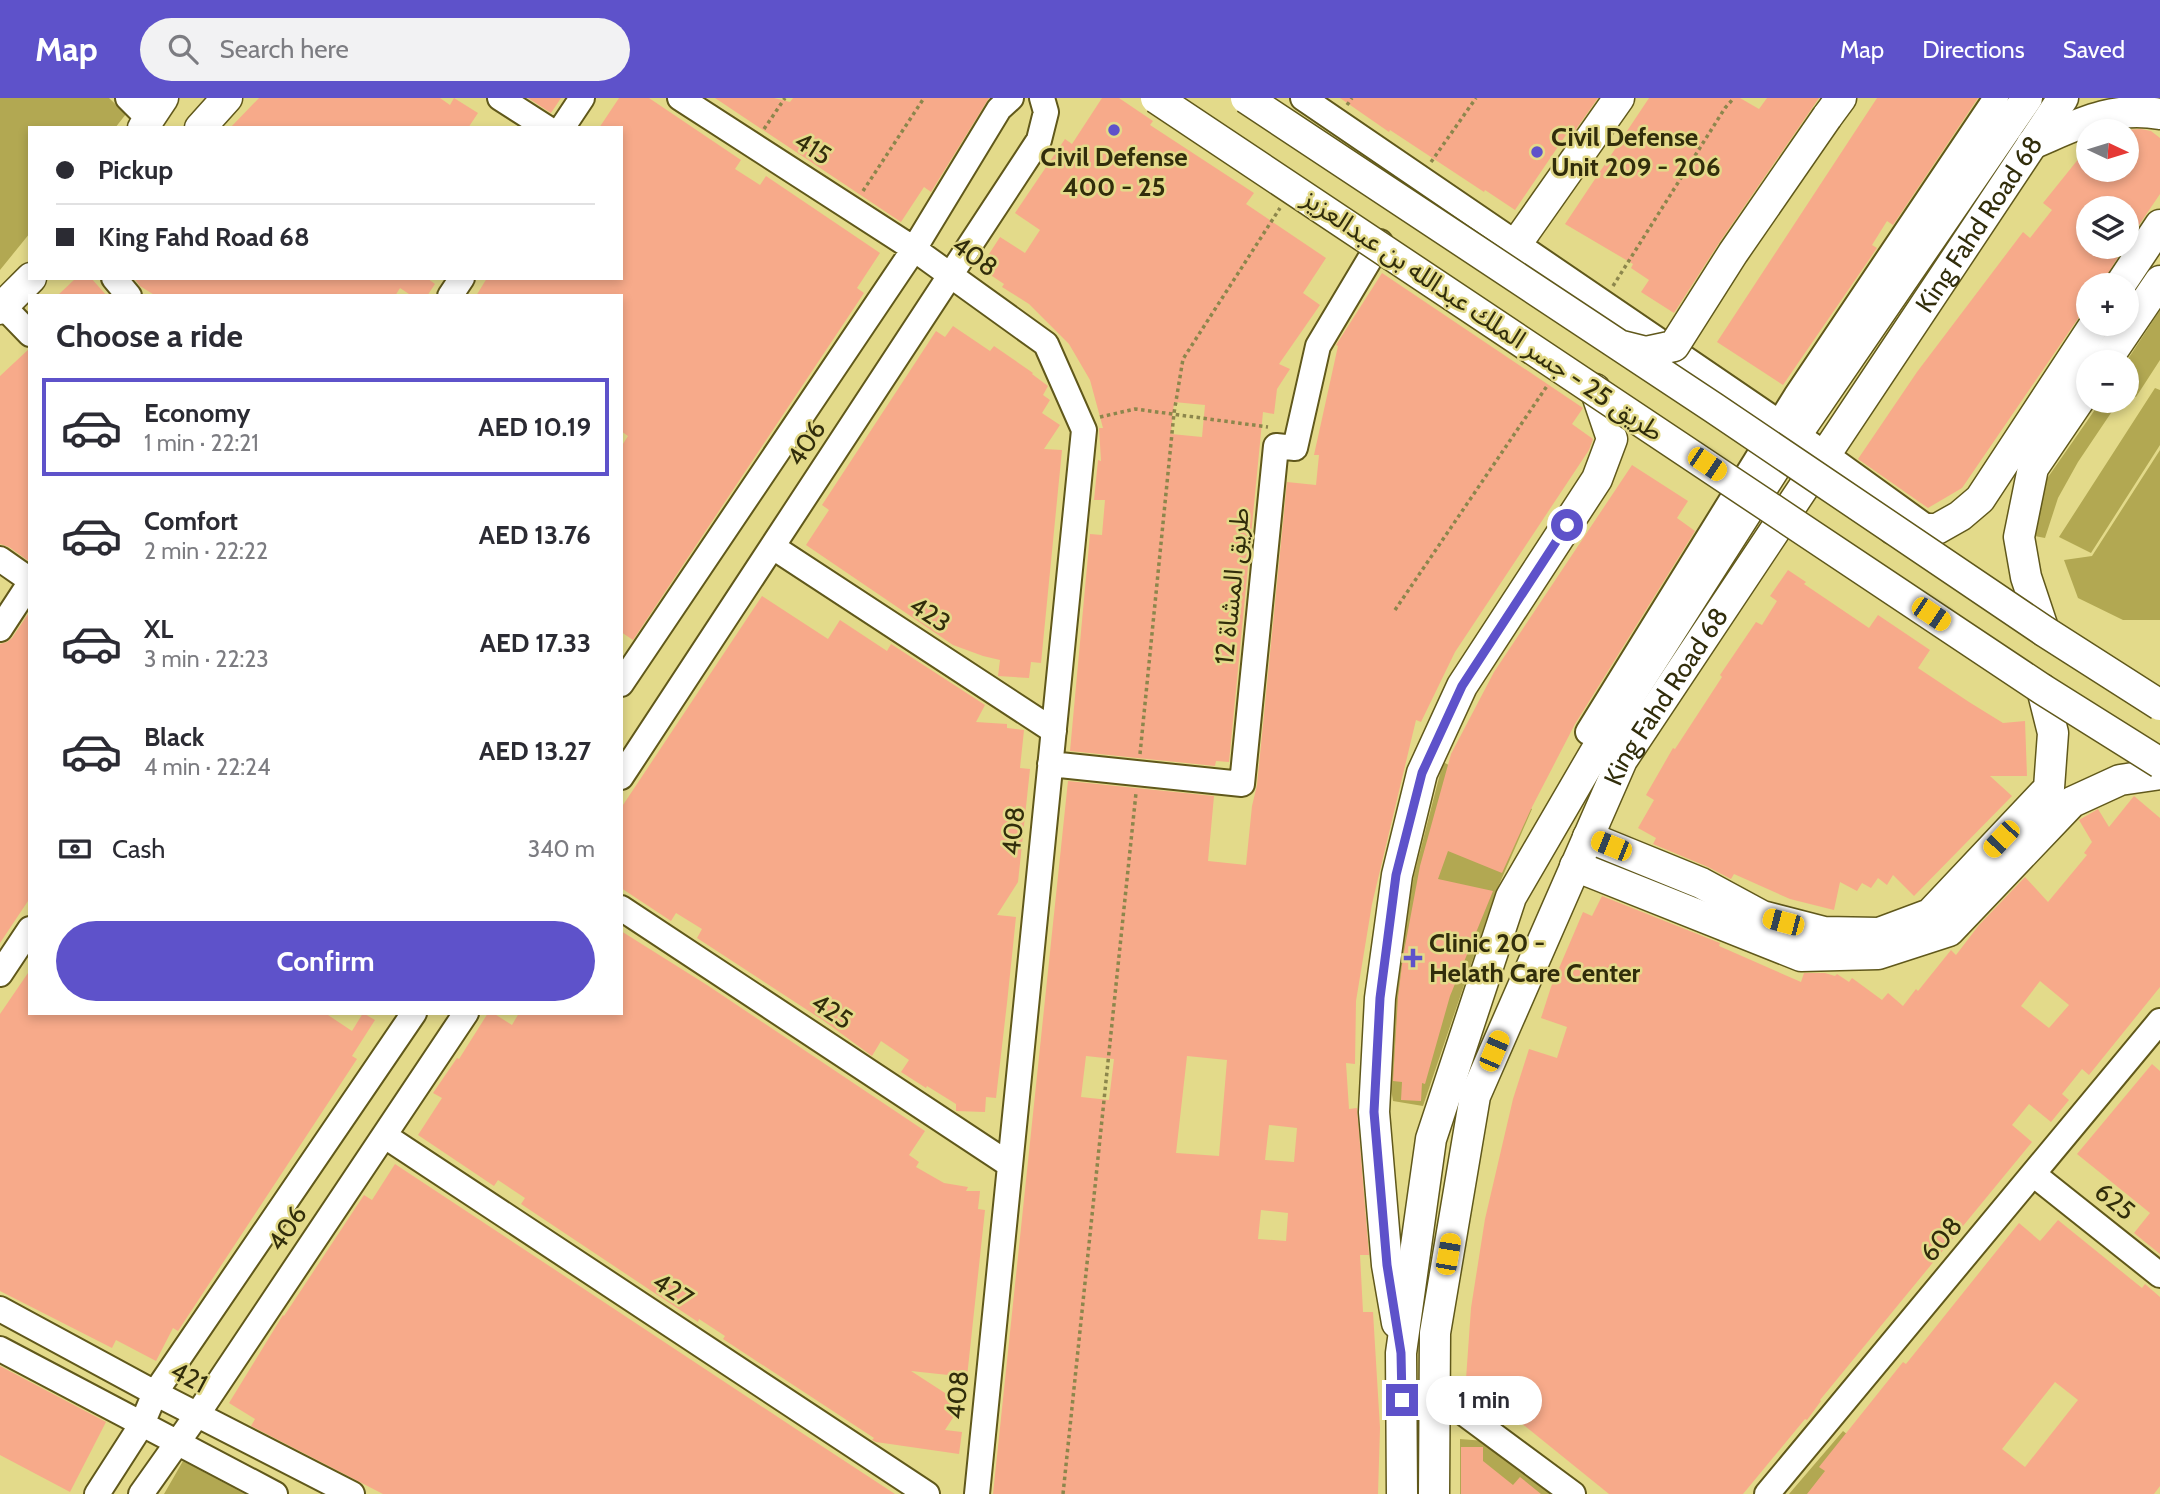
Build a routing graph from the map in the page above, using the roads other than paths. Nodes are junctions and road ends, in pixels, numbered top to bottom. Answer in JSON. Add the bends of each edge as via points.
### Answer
{"nodes":[{"id":1,"x":128,"y":98,"type":"edge"},
{"id":2,"x":227,"y":98,"type":"edge"},
{"id":3,"x":500,"y":98,"type":"edge"},
{"id":4,"x":582,"y":98,"type":"edge"},
{"id":5,"x":680,"y":98,"type":"edge"},
{"id":6,"x":1042,"y":98,"type":"edge"},
{"id":7,"x":1156,"y":98,"type":"edge"},
{"id":8,"x":1246,"y":98,"type":"edge"},
{"id":9,"x":1303,"y":98,"type":"edge"},
{"id":10,"x":1619,"y":98,"type":"edge"},
{"id":11,"x":1996,"y":98,"type":"edge"},
{"id":12,"x":2027,"y":98,"type":"edge"},
{"id":13,"x":2063,"y":98,"type":"edge"},
{"id":14,"x":1005,"y":103,"type":"edge"},
{"id":15,"x":1832,"y":104,"type":"edge"},
{"id":16,"x":2160,"y":114,"type":"edge"},
{"id":17,"x":152,"y":115,"type":"edge"},
{"id":18,"x":202,"y":126,"type":"edge"},
{"id":19,"x":544,"y":126,"type":"edge"},
{"id":20,"x":563,"y":126,"type":"edge"},
{"id":21,"x":2032,"y":144,"type":"junction"},
{"id":22,"x":2160,"y":225,"type":"edge"},
{"id":23,"x":1380,"y":242,"type":"dead end"},
{"id":24,"x":1517,"y":243,"type":"junction"},
{"id":25,"x":914,"y":249,"type":"junction"},
{"id":26,"x":2128,"y":273,"type":"edge"},
{"id":27,"x":951,"y":275,"type":"junction"},
{"id":28,"x":29,"y":280,"type":"edge"},
{"id":29,"x":116,"y":280,"type":"edge"},
{"id":30,"x":2160,"y":281,"type":"edge"},
{"id":31,"x":127,"y":294,"type":"edge"},
{"id":32,"x":2,"y":307,"type":"edge"},
{"id":33,"x":28,"y":332,"type":"edge"},
{"id":34,"x":2087,"y":336,"type":"edge"},
{"id":35,"x":1660,"y":342,"type":"junction"},
{"id":36,"x":1617,"y":345,"type":"junction"},
{"id":37,"x":2113,"y":350,"type":"edge"},
{"id":38,"x":1595,"y":389,"type":"junction"},
{"id":39,"x":2076,"y":405,"type":"edge"},
{"id":40,"x":1797,"y":435,"type":"junction"},
{"id":41,"x":1825,"y":454,"type":"junction"},
{"id":42,"x":1892,"y":529,"type":"junction"},
{"id":43,"x":1929,"y":529,"type":"junction"},
{"id":44,"x":773,"y":547,"type":"junction"},
{"id":45,"x":0,"y":559,"type":"edge"},
{"id":46,"x":28,"y":580,"type":"edge"},
{"id":47,"x":28,"y":585,"type":"edge"},
{"id":48,"x":0,"y":629,"type":"edge"},
{"id":49,"x":2044,"y":631,"type":"junction"},
{"id":50,"x":623,"y":681,"type":"edge"},
{"id":51,"x":2130,"y":685,"type":"junction"},
{"id":52,"x":2160,"y":687,"type":"edge"},
{"id":53,"x":2042,"y":689,"type":"junction"},
{"id":54,"x":2160,"y":705,"type":"edge"},
{"id":55,"x":1054,"y":731,"type":"junction"},
{"id":56,"x":1588,"y":732,"type":"dead end"},
{"id":57,"x":2160,"y":763,"type":"edge"},
{"id":58,"x":1050,"y":764,"type":"junction"},
{"id":59,"x":623,"y":774,"type":"edge"},
{"id":60,"x":2160,"y":774,"type":"edge"},
{"id":61,"x":1588,"y":837,"type":"junction"},
{"id":62,"x":1575,"y":866,"type":"junction"},
{"id":63,"x":623,"y":909,"type":"edge"},
{"id":64,"x":1939,"y":923,"type":"junction"},
{"id":65,"x":28,"y":932,"type":"edge"},
{"id":66,"x":0,"y":974,"type":"edge"},
{"id":67,"x":412,"y":1015,"type":"edge"},
{"id":68,"x":465,"y":1015,"type":"edge"},
{"id":69,"x":2160,"y":1021,"type":"edge"},
{"id":70,"x":385,"y":1136,"type":"junction"},
{"id":71,"x":1010,"y":1165,"type":"junction"},
{"id":72,"x":2033,"y":1174,"type":"junction"},
{"id":73,"x":2160,"y":1275,"type":"edge"},
{"id":74,"x":0,"y":1309,"type":"edge"},
{"id":75,"x":0,"y":1349,"type":"edge"},
{"id":76,"x":1401,"y":1353,"type":"junction"},
{"id":77,"x":1434,"y":1391,"type":"junction"},
{"id":78,"x":155,"y":1393,"type":"junction"},
{"id":79,"x":197,"y":1415,"type":"junction"},
{"id":80,"x":142,"y":1424,"type":"junction"},
{"id":81,"x":177,"y":1443,"type":"junction"},
{"id":82,"x":97,"y":1494,"type":"edge"},
{"id":83,"x":141,"y":1494,"type":"edge"},
{"id":84,"x":275,"y":1494,"type":"edge"},
{"id":85,"x":352,"y":1494,"type":"edge"},
{"id":86,"x":927,"y":1494,"type":"edge"},
{"id":87,"x":976,"y":1494,"type":"edge"},
{"id":88,"x":1402,"y":1494,"type":"edge"},
{"id":89,"x":1434,"y":1494,"type":"edge"},
{"id":90,"x":1573,"y":1494,"type":"edge"},
{"id":91,"x":1767,"y":1494,"type":"edge"}],
"edges":[{"from":1,"to":17,"type":"street"},
{"from":2,"to":18,"type":"main road"},
{"from":3,"to":19,"type":"street"},
{"from":4,"to":20,"type":"street"},
{"from":5,"to":25,"type":"street","name":"415"},
{"from":6,"to":27,"type":"street","name":"406","via":[[1046,112],[1039,140]]},
{"from":7,"to":38,"type":"main road","name":"طريق 25 - جسر الملك عبدالله بن عبدالعزيز","bridge":true},
{"from":8,"to":36,"type":"main road","name":"طريق 25 - جسر الملك عبدالله بن عبدالعزيز","bridge":true},
{"from":9,"to":24,"type":"street"},
{"from":10,"to":24,"type":"main road"},
{"from":11,"to":56,"type":"street","via":[[1796,397]]},
{"from":12,"to":40,"type":"main road","name":"King Fahd Road 68"},
{"from":13,"to":21,"type":"main road","name":"King Fahd Road 68"},
{"from":14,"to":25,"type":"street","name":"406"},
{"from":15,"to":35,"type":"street"},
{"from":15,"to":36,"type":"main road","bridge":true,"via":[[1674,346],[1646,352]]},
{"from":16,"to":21,"type":"main road","via":[[2105,114]]},
{"from":21,"to":41,"type":"main road","name":"King Fahd Road 68"},
{"from":22,"to":26,"type":"main road"},
{"from":23,"to":58,"type":"street","name":"طريق المشاة 12","via":[[1318,346],[1295,448],[1276,446],[1242,784]]},
{"from":24,"to":35,"type":"street"},
{"from":25,"to":27,"type":"street","name":"408"},
{"from":25,"to":50,"type":"street","name":"406"},
{"from":27,"to":44,"type":"street","name":"406"},
{"from":27,"to":55,"type":"street","name":"408","via":[[1046,344],[1084,430]]},
{"from":28,"to":32,"type":"main road"},
{"from":29,"to":31,"type":"street"},
{"from":30,"to":37,"type":"main road"},
{"from":32,"to":33,"type":"street"},
{"from":34,"to":43,"type":"main road","via":[[1980,499],[1960,516]]},
{"from":35,"to":40,"type":"street"},
{"from":36,"to":42,"type":"main road","name":"طريق 25 - جسر الملك عبدالله بن عبدالعزيز","bridge":true},
{"from":38,"to":53,"type":"main road","name":"طريق 25 - جسر الملك عبدالله بن عبدالعزيز","bridge":true},
{"from":38,"to":76,"type":"main road","via":[[1612,439],[1597,479],[1462,686],[1422,773],[1396,875],[1380,998],[1374,1112],[1387,1265]]},
{"from":39,"to":49,"type":"main road","via":[[2033,468],[2019,537],[2026,577]]},
{"from":40,"to":41,"type":"street"},
{"from":40,"to":76,"type":"main road","name":"King Fahd Road 68","via":[[1611,725],[1511,897],[1432,1139]]},
{"from":41,"to":43,"type":"street"},
{"from":41,"to":61,"type":"main road","name":"King Fahd Road 68","via":[[1622,760]]},
{"from":42,"to":43,"type":"main road"},
{"from":42,"to":49,"type":"main road","name":"طريق 25 - جسر الملك عبدالله بن عبدالعزيز","bridge":true},
{"from":44,"to":55,"type":"street","name":"423"},
{"from":44,"to":59,"type":"street","name":"406"},
{"from":45,"to":46,"type":"street"},
{"from":47,"to":48,"type":"street"},
{"from":49,"to":51,"type":"main road","name":"طريق 25 - جسر الملك عبدالله بن عبدالعزيز","bridge":true},
{"from":51,"to":52,"type":"street"},
{"from":51,"to":54,"type":"main road","name":"طريق 25 - جسر الملك عبدالله بن عبدالعزيز","bridge":true},
{"from":53,"to":57,"type":"main road","name":"طريق 25 - جسر الملك عبدالله بن عبدالعزيز","bridge":true},
{"from":53,"to":64,"type":"main road","via":[[2053,733],[2049,788]]},
{"from":55,"to":58,"type":"street","name":"408"},
{"from":58,"to":71,"type":"street","name":"408"},
{"from":60,"to":64,"type":"main road","via":[[2120,780],[2072,802]]},
{"from":61,"to":62,"type":"main road","name":"King Fahd Road 68"},
{"from":61,"to":64,"type":"main road","via":[[1701,883],[1762,916],[1824,932],[1879,933]]},
{"from":62,"to":64,"type":"main road","via":[[1801,956],[1878,954]]},
{"from":62,"to":77,"type":"main road","name":"King Fahd Road 68","via":[[1475,1096],[1435,1333]]},
{"from":63,"to":71,"type":"street","name":"425"},
{"from":65,"to":66,"type":"street"},
{"from":67,"to":78,"type":"street","name":"406"},
{"from":68,"to":70,"type":"street","name":"406"},
{"from":69,"to":72,"type":"street","name":"608"},
{"from":70,"to":79,"type":"street","name":"406"},
{"from":70,"to":86,"type":"street","name":"427"},
{"from":71,"to":87,"type":"street","name":"408"},
{"from":72,"to":73,"type":"street","name":"625"},
{"from":72,"to":91,"type":"street","name":"608"},
{"from":74,"to":78,"type":"street","name":"421"},
{"from":75,"to":80,"type":"street"},
{"from":76,"to":88,"type":"main road","name":"King Fahd Road 68"},
{"from":77,"to":89,"type":"main road","name":"King Fahd Road 68"},
{"from":77,"to":90,"type":"street"},
{"from":78,"to":79,"type":"street","name":"421"},
{"from":78,"to":80,"type":"street","name":"406"},
{"from":79,"to":81,"type":"street","name":"406"},
{"from":79,"to":85,"type":"street","name":"421"},
{"from":80,"to":81,"type":"street"},
{"from":80,"to":82,"type":"street","name":"406"},
{"from":81,"to":83,"type":"street","name":"406"},
{"from":81,"to":84,"type":"street"}]}
